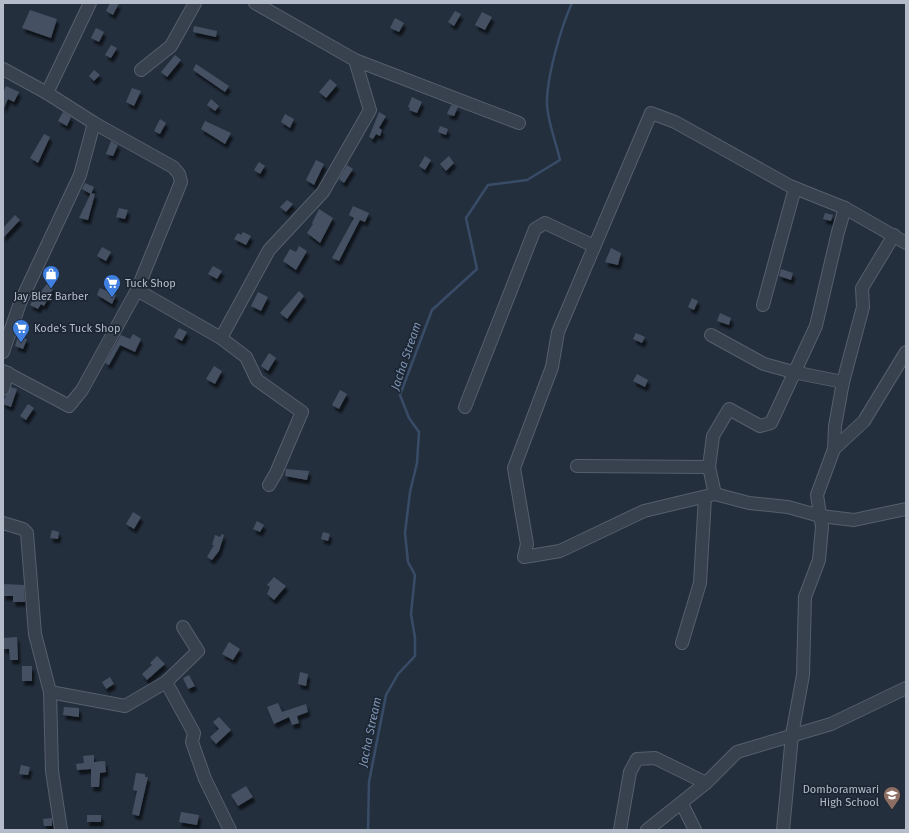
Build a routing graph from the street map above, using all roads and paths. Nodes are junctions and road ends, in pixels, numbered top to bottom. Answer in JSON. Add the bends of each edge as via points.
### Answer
{"nodes":[{"id":1,"x":195,"y":3,"type":"edge"},
{"id":2,"x":255,"y":3,"type":"edge"},
{"id":3,"x":85,"y":5,"type":"edge"},
{"id":4,"x":355,"y":60,"type":"junction"},
{"id":5,"x":3,"y":69,"type":"edge"},
{"id":6,"x":140,"y":70,"type":"dead end"},
{"id":7,"x":47,"y":92,"type":"junction"},
{"id":8,"x":94,"y":123,"type":"junction"},
{"id":9,"x":519,"y":123,"type":"dead end"},
{"id":10,"x":795,"y":188,"type":"junction"},
{"id":11,"x":845,"y":208,"type":"junction"},
{"id":12,"x":894,"y":235,"type":"junction"},
{"id":13,"x":906,"y":243,"type":"edge"},
{"id":14,"x":594,"y":246,"type":"junction"},
{"id":15,"x":136,"y":290,"type":"junction"},
{"id":16,"x":763,"y":305,"type":"dead end"},
{"id":17,"x":711,"y":335,"type":"dead end"},
{"id":18,"x":221,"y":338,"type":"junction"},
{"id":19,"x":3,"y":352,"type":"edge"},
{"id":20,"x":906,"y":352,"type":"edge"},
{"id":21,"x":5,"y":372,"type":"edge"},
{"id":22,"x":793,"y":372,"type":"junction"},
{"id":23,"x":843,"y":382,"type":"junction"},
{"id":24,"x":3,"y":389,"type":"edge"},
{"id":25,"x":465,"y":407,"type":"dead end"},
{"id":26,"x":834,"y":449,"type":"junction"},
{"id":27,"x":576,"y":466,"type":"dead end"},
{"id":28,"x":710,"y":467,"type":"junction"},
{"id":29,"x":269,"y":486,"type":"dead end"},
{"id":30,"x":710,"y":496,"type":"junction"},
{"id":31,"x":906,"y":509,"type":"edge"},
{"id":32,"x":820,"y":516,"type":"junction"},
{"id":33,"x":3,"y":523,"type":"edge"},
{"id":34,"x":183,"y":627,"type":"dead end"},
{"id":35,"x":682,"y":643,"type":"dead end"},
{"id":36,"x":166,"y":682,"type":"junction"},
{"id":37,"x":906,"y":688,"type":"edge"},
{"id":38,"x":50,"y":692,"type":"junction"},
{"id":39,"x":792,"y":735,"type":"junction"},
{"id":40,"x":706,"y":783,"type":"junction"},
{"id":41,"x":682,"y":804,"type":"junction"},
{"id":42,"x":61,"y":830,"type":"edge"},
{"id":43,"x":230,"y":830,"type":"edge"},
{"id":44,"x":620,"y":830,"type":"edge"},
{"id":45,"x":647,"y":830,"type":"edge"},
{"id":46,"x":695,"y":830,"type":"edge"},
{"id":47,"x":783,"y":830,"type":"edge"}],
"edges":[{"from":1,"to":6,"type":"street","via":[[171,46]]},
{"from":2,"to":4,"type":"street"},
{"from":3,"to":7,"type":"street"},
{"from":4,"to":9,"type":"street"},
{"from":4,"to":18,"type":"street","via":[[370,110],[322,192],[269,250]]},
{"from":5,"to":7,"type":"street"},
{"from":7,"to":8,"type":"street"},
{"from":8,"to":15,"type":"street","via":[[173,167],[179,174],[181,182]]},
{"from":8,"to":19,"type":"street","via":[[80,175],[20,303]]},
{"from":10,"to":11,"type":"street"},
{"from":10,"to":14,"type":"street","via":[[675,122],[652,113]]},
{"from":10,"to":16,"type":"street"},
{"from":11,"to":12,"type":"street"},
{"from":11,"to":22,"type":"street","via":[[816,326]]},
{"from":12,"to":13,"type":"street"},
{"from":12,"to":23,"type":"street","via":[[862,288],[864,307]]},
{"from":14,"to":25,"type":"street","via":[[545,223],[535,230]]},
{"from":14,"to":30,"type":"street","via":[[558,332],[552,367],[514,468],[527,544],[524,557],[560,551],[644,511]]},
{"from":15,"to":18,"type":"street"},
{"from":15,"to":21,"type":"street","via":[[82,390],[70,406]]},
{"from":17,"to":22,"type":"street","via":[[764,364]]},
{"from":18,"to":29,"type":"street","via":[[246,358],[257,380],[302,412]]},
{"from":20,"to":26,"type":"street","via":[[864,421]]},
{"from":21,"to":24,"type":"street"},
{"from":22,"to":23,"type":"street"},
{"from":22,"to":28,"type":"street","via":[[771,423],[760,426],[729,409],[714,436]]},
{"from":23,"to":26,"type":"street","via":[[834,426]]},
{"from":26,"to":32,"type":"street","via":[[817,495]]},
{"from":27,"to":28,"type":"street"},
{"from":28,"to":30,"type":"street"},
{"from":30,"to":32,"type":"street","via":[[788,507]]},
{"from":30,"to":35,"type":"street","via":[[700,583]]},
{"from":31,"to":32,"type":"street","via":[[854,520]]},
{"from":32,"to":39,"type":"street","via":[[822,527],[819,560],[805,597],[803,675]]},
{"from":33,"to":38,"type":"street","via":[[23,529],[27,533],[35,634]]},
{"from":34,"to":36,"type":"street","via":[[198,651]]},
{"from":36,"to":38,"type":"street","via":[[125,706]]},
{"from":36,"to":43,"type":"street","via":[[194,733],[192,742],[205,779]]},
{"from":37,"to":39,"type":"street","via":[[831,724]]},
{"from":38,"to":42,"type":"street","via":[[52,771]]},
{"from":39,"to":40,"type":"street","via":[[737,752]]},
{"from":39,"to":47,"type":"street"},
{"from":40,"to":41,"type":"street"},
{"from":40,"to":44,"type":"street","via":[[655,758],[637,759],[630,772]]},
{"from":41,"to":45,"type":"street"},
{"from":41,"to":46,"type":"street"}]}
